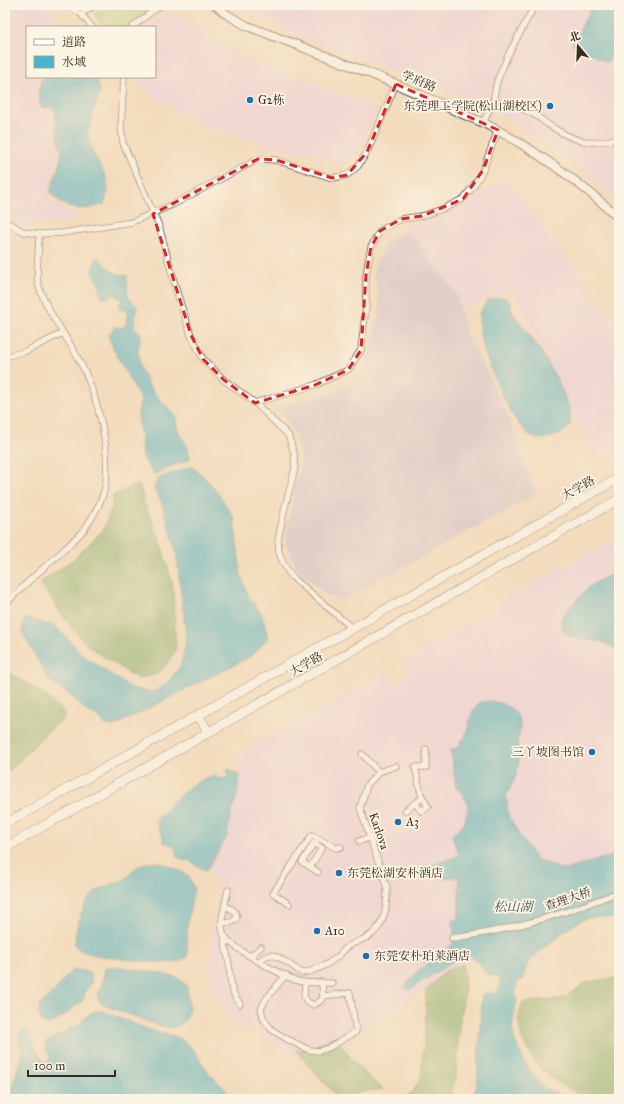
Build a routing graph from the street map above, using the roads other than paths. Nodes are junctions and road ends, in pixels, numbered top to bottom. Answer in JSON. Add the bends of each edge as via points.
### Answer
{"nodes":[{"id":1,"x":66,"y":5,"type":"edge"},
{"id":2,"x":94,"y":5,"type":"edge"},
{"id":3,"x":161,"y":5,"type":"edge"},
{"id":4,"x":215,"y":5,"type":"edge"},
{"id":5,"x":535,"y":5,"type":"edge"},
{"id":6,"x":81,"y":14,"type":"junction"},
{"id":7,"x":91,"y":26,"type":"edge"},
{"id":8,"x":133,"y":26,"type":"edge"},
{"id":9,"x":124,"y":78,"type":"edge"},
{"id":10,"x":396,"y":84,"type":"junction"},
{"id":11,"x":493,"y":102,"type":"junction"},
{"id":12,"x":483,"y":123,"type":"junction"},
{"id":13,"x":498,"y":130,"type":"junction"},
{"id":14,"x":619,"y":138,"type":"edge"},
{"id":15,"x":153,"y":214,"type":"junction"},
{"id":16,"x":619,"y":218,"type":"edge"},
{"id":17,"x":5,"y":221,"type":"edge"},
{"id":18,"x":39,"y":234,"type":"junction"},
{"id":19,"x":63,"y":332,"type":"junction"},
{"id":20,"x":5,"y":357,"type":"edge"},
{"id":21,"x":256,"y":402,"type":"junction"},
{"id":22,"x":619,"y":478,"type":"edge"},
{"id":23,"x":619,"y":499,"type":"edge"},
{"id":24,"x":5,"y":605,"type":"edge"},
{"id":25,"x":352,"y":628,"type":"junction"},
{"id":26,"x":198,"y":715,"type":"junction"},
{"id":27,"x":209,"y":733,"type":"junction"},
{"id":28,"x":426,"y":749,"type":"dead end"},
{"id":29,"x":362,"y":754,"type":"dead end"},
{"id":30,"x":396,"y":766,"type":"dead end"},
{"id":31,"x":379,"y":772,"type":"junction"},
{"id":32,"x":423,"y":798,"type":"junction"},
{"id":33,"x":416,"y":803,"type":"junction"},
{"id":34,"x":405,"y":810,"type":"dead end"},
{"id":35,"x":5,"y":824,"type":"edge"},
{"id":36,"x":376,"y":829,"type":"dead end"},
{"id":37,"x":368,"y":832,"type":"junction"},
{"id":38,"x":370,"y":838,"type":"junction"},
{"id":39,"x":359,"y":842,"type":"dead end"},
{"id":40,"x":322,"y":843,"type":"junction"},
{"id":41,"x":341,"y":847,"type":"dead end"},
{"id":42,"x":5,"y":848,"type":"edge"},
{"id":43,"x":310,"y":867,"type":"junction"},
{"id":44,"x":318,"y":872,"type":"dead end"},
{"id":45,"x":228,"y":890,"type":"dead end"},
{"id":46,"x":619,"y":892,"type":"edge"},
{"id":47,"x":289,"y":904,"type":"dead end"},
{"id":48,"x":225,"y":906,"type":"junction"},
{"id":49,"x":223,"y":923,"type":"junction"},
{"id":50,"x":223,"y":933,"type":"junction"},
{"id":51,"x":452,"y":938,"type":"dead end"},
{"id":52,"x":261,"y":946,"type":"dead end"},
{"id":53,"x":250,"y":956,"type":"junction"},
{"id":54,"x":259,"y":961,"type":"junction"},
{"id":55,"x":286,"y":975,"type":"junction"},
{"id":56,"x":304,"y":982,"type":"junction"},
{"id":57,"x":322,"y":982,"type":"junction"},
{"id":58,"x":332,"y":983,"type":"dead end"},
{"id":59,"x":323,"y":996,"type":"junction"},
{"id":60,"x":240,"y":1004,"type":"dead end"}],
"edges":[{"from":1,"to":6,"type":"street"},
{"from":2,"to":6,"type":"street"},
{"from":3,"to":8,"type":"street"},
{"from":4,"to":10,"type":"street","name":"学府路","via":[[247,26]]},
{"from":5,"to":11,"type":"street","via":[[508,55],[497,81]]},
{"from":6,"to":7,"type":"street"},
{"from":9,"to":15,"type":"street","via":[[121,126],[123,143]]},
{"from":10,"to":12,"type":"street","name":"学府路"},
{"from":10,"to":15,"type":"street","via":[[367,152],[358,166],[347,175],[332,178],[276,160],[258,159]]},
{"from":11,"to":12,"type":"street"},
{"from":11,"to":14,"type":"street","via":[[516,106],[532,113],[570,138],[582,142]]},
{"from":12,"to":13,"type":"street","name":"学府路"},
{"from":13,"to":16,"type":"street","name":"学府路","via":[[566,174]]},
{"from":13,"to":21,"type":"street","via":[[483,170],[463,199],[422,216],[401,219],[380,231],[371,247],[366,275],[366,307],[361,350],[348,370],[315,385]]},
{"from":15,"to":18,"type":"street","via":[[132,222]]},
{"from":15,"to":21,"type":"street","via":[[159,226],[191,334],[203,359],[224,380]]},
{"from":17,"to":18,"type":"street","via":[[24,232]]},
{"from":18,"to":19,"type":"street","via":[[38,282],[52,315]]},
{"from":19,"to":20,"type":"street","via":[[26,351]]},
{"from":19,"to":24,"type":"street","via":[[93,392],[106,455],[105,487],[100,503],[85,528]]},
{"from":21,"to":25,"type":"street","via":[[288,435],[294,453],[295,468],[278,540],[283,563],[292,576]]},
{"from":22,"to":25,"type":"main road","name":"大学路"},
{"from":23,"to":27,"type":"main road","name":"大学路"},
{"from":25,"to":26,"type":"main road","name":"大学路"},
{"from":26,"to":27,"type":"main road"},
{"from":26,"to":35,"type":"main road","name":"大学路"},
{"from":27,"to":42,"type":"main road","name":"大学路"},
{"from":28,"to":32,"type":"street","via":[[426,767],[416,767]]},
{"from":29,"to":31,"type":"street"},
{"from":30,"to":31,"type":"street"},
{"from":31,"to":37,"type":"street","name":"Karlova","via":[[367,785],[360,808]]},
{"from":32,"to":33,"type":"street"},
{"from":32,"to":33,"type":"street","via":[[428,807],[421,811]]},
{"from":33,"to":34,"type":"street"},
{"from":36,"to":37,"type":"street"},
{"from":37,"to":38,"type":"street","name":"Karlova"},
{"from":38,"to":39,"type":"street"},
{"from":38,"to":54,"type":"street","name":"Karlova","via":[[387,888],[383,921],[372,934],[346,948],[320,968],[311,971],[302,973],[271,955]]},
{"from":40,"to":41,"type":"street","via":[[336,848]]},
{"from":40,"to":43,"type":"street","via":[[322,848]]},
{"from":40,"to":43,"type":"street","via":[[314,843],[302,862]]},
{"from":40,"to":47,"type":"street","via":[[312,835],[273,893]]},
{"from":43,"to":44,"type":"street"},
{"from":45,"to":48,"type":"street"},
{"from":46,"to":51,"type":"street","name":"查理大桥","via":[[517,927]]},
{"from":48,"to":49,"type":"street"},
{"from":48,"to":49,"type":"street","via":[[236,912],[237,918],[232,922]]},
{"from":49,"to":50,"type":"street"},
{"from":50,"to":53,"type":"street","via":[[235,946]]},
{"from":50,"to":60,"type":"street","via":[[230,984]]},
{"from":52,"to":53,"type":"street"},
{"from":53,"to":54,"type":"street"},
{"from":54,"to":55,"type":"street"},
{"from":55,"to":56,"type":"street"},
{"from":55,"to":59,"type":"street","via":[[261,1009],[264,1020],[272,1030],[309,1050],[319,1051],[328,1048],[356,1032],[350,993]]},
{"from":56,"to":57,"type":"street"},
{"from":56,"to":59,"type":"street","via":[[304,996],[307,1002],[314,1005],[323,999]]},
{"from":57,"to":58,"type":"street"},
{"from":57,"to":59,"type":"street"}]}
